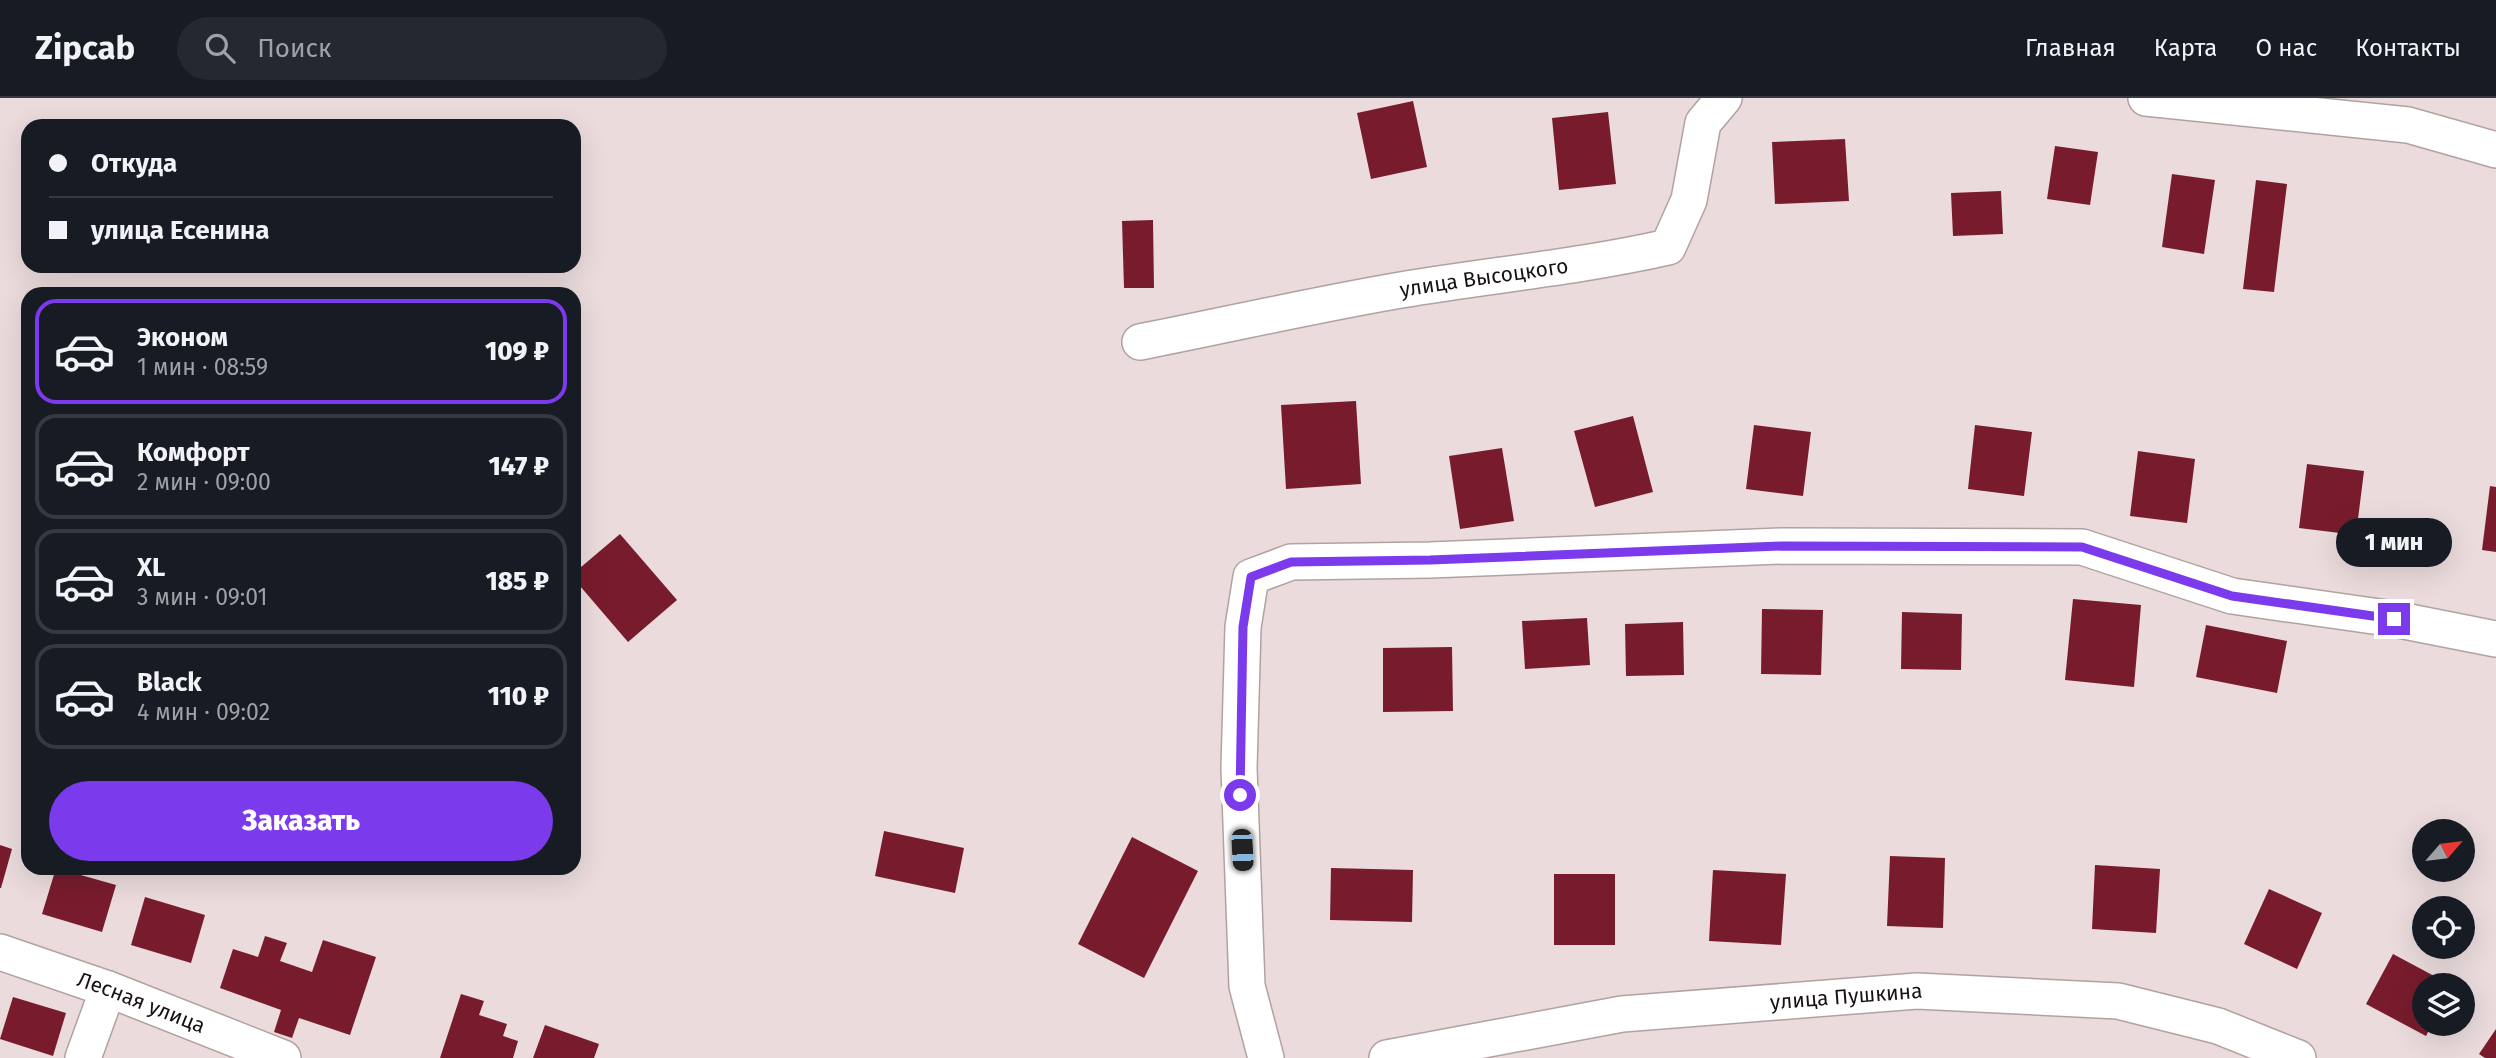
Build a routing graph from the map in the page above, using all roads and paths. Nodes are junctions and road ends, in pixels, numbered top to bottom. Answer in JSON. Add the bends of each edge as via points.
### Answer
{"nodes":[{"id":1,"x":1724,"y":98,"type":"edge"},
{"id":2,"x":2146,"y":98,"type":"edge"},
{"id":3,"x":2496,"y":150,"type":"edge"},
{"id":4,"x":1140,"y":342,"type":"dead end"},
{"id":5,"x":2496,"y":639,"type":"edge"},
{"id":6,"x":0,"y":952,"type":"edge"},
{"id":7,"x":108,"y":989,"type":"junction"},
{"id":8,"x":83,"y":1058,"type":"edge"},
{"id":9,"x":284,"y":1058,"type":"edge"},
{"id":10,"x":1266,"y":1058,"type":"edge"},
{"id":11,"x":1387,"y":1058,"type":"edge"},
{"id":12,"x":2298,"y":1058,"type":"edge"}],
"edges":[{"from":1,"to":4,"type":"street","name":"улица Высоцкого","via":[[1703,123],[1689,200],[1668,247],[1592,264],[1398,290]]},
{"from":2,"to":3,"type":"street","via":[[2408,125]]},
{"from":5,"to":10,"type":"street","via":[[2232,596],[2082,547],[1782,546],[1291,562],[1251,577],[1243,627],[1239,768],[1247,986]]},
{"from":6,"to":7,"type":"street","name":"Лесная улица"},
{"from":7,"to":8,"type":"street"},
{"from":7,"to":9,"type":"street","name":"Лесная улица"},
{"from":11,"to":12,"type":"street","name":"улица Пушкина","via":[[1622,1014],[1917,991],[2118,1001],[2218,1026]]}]}
